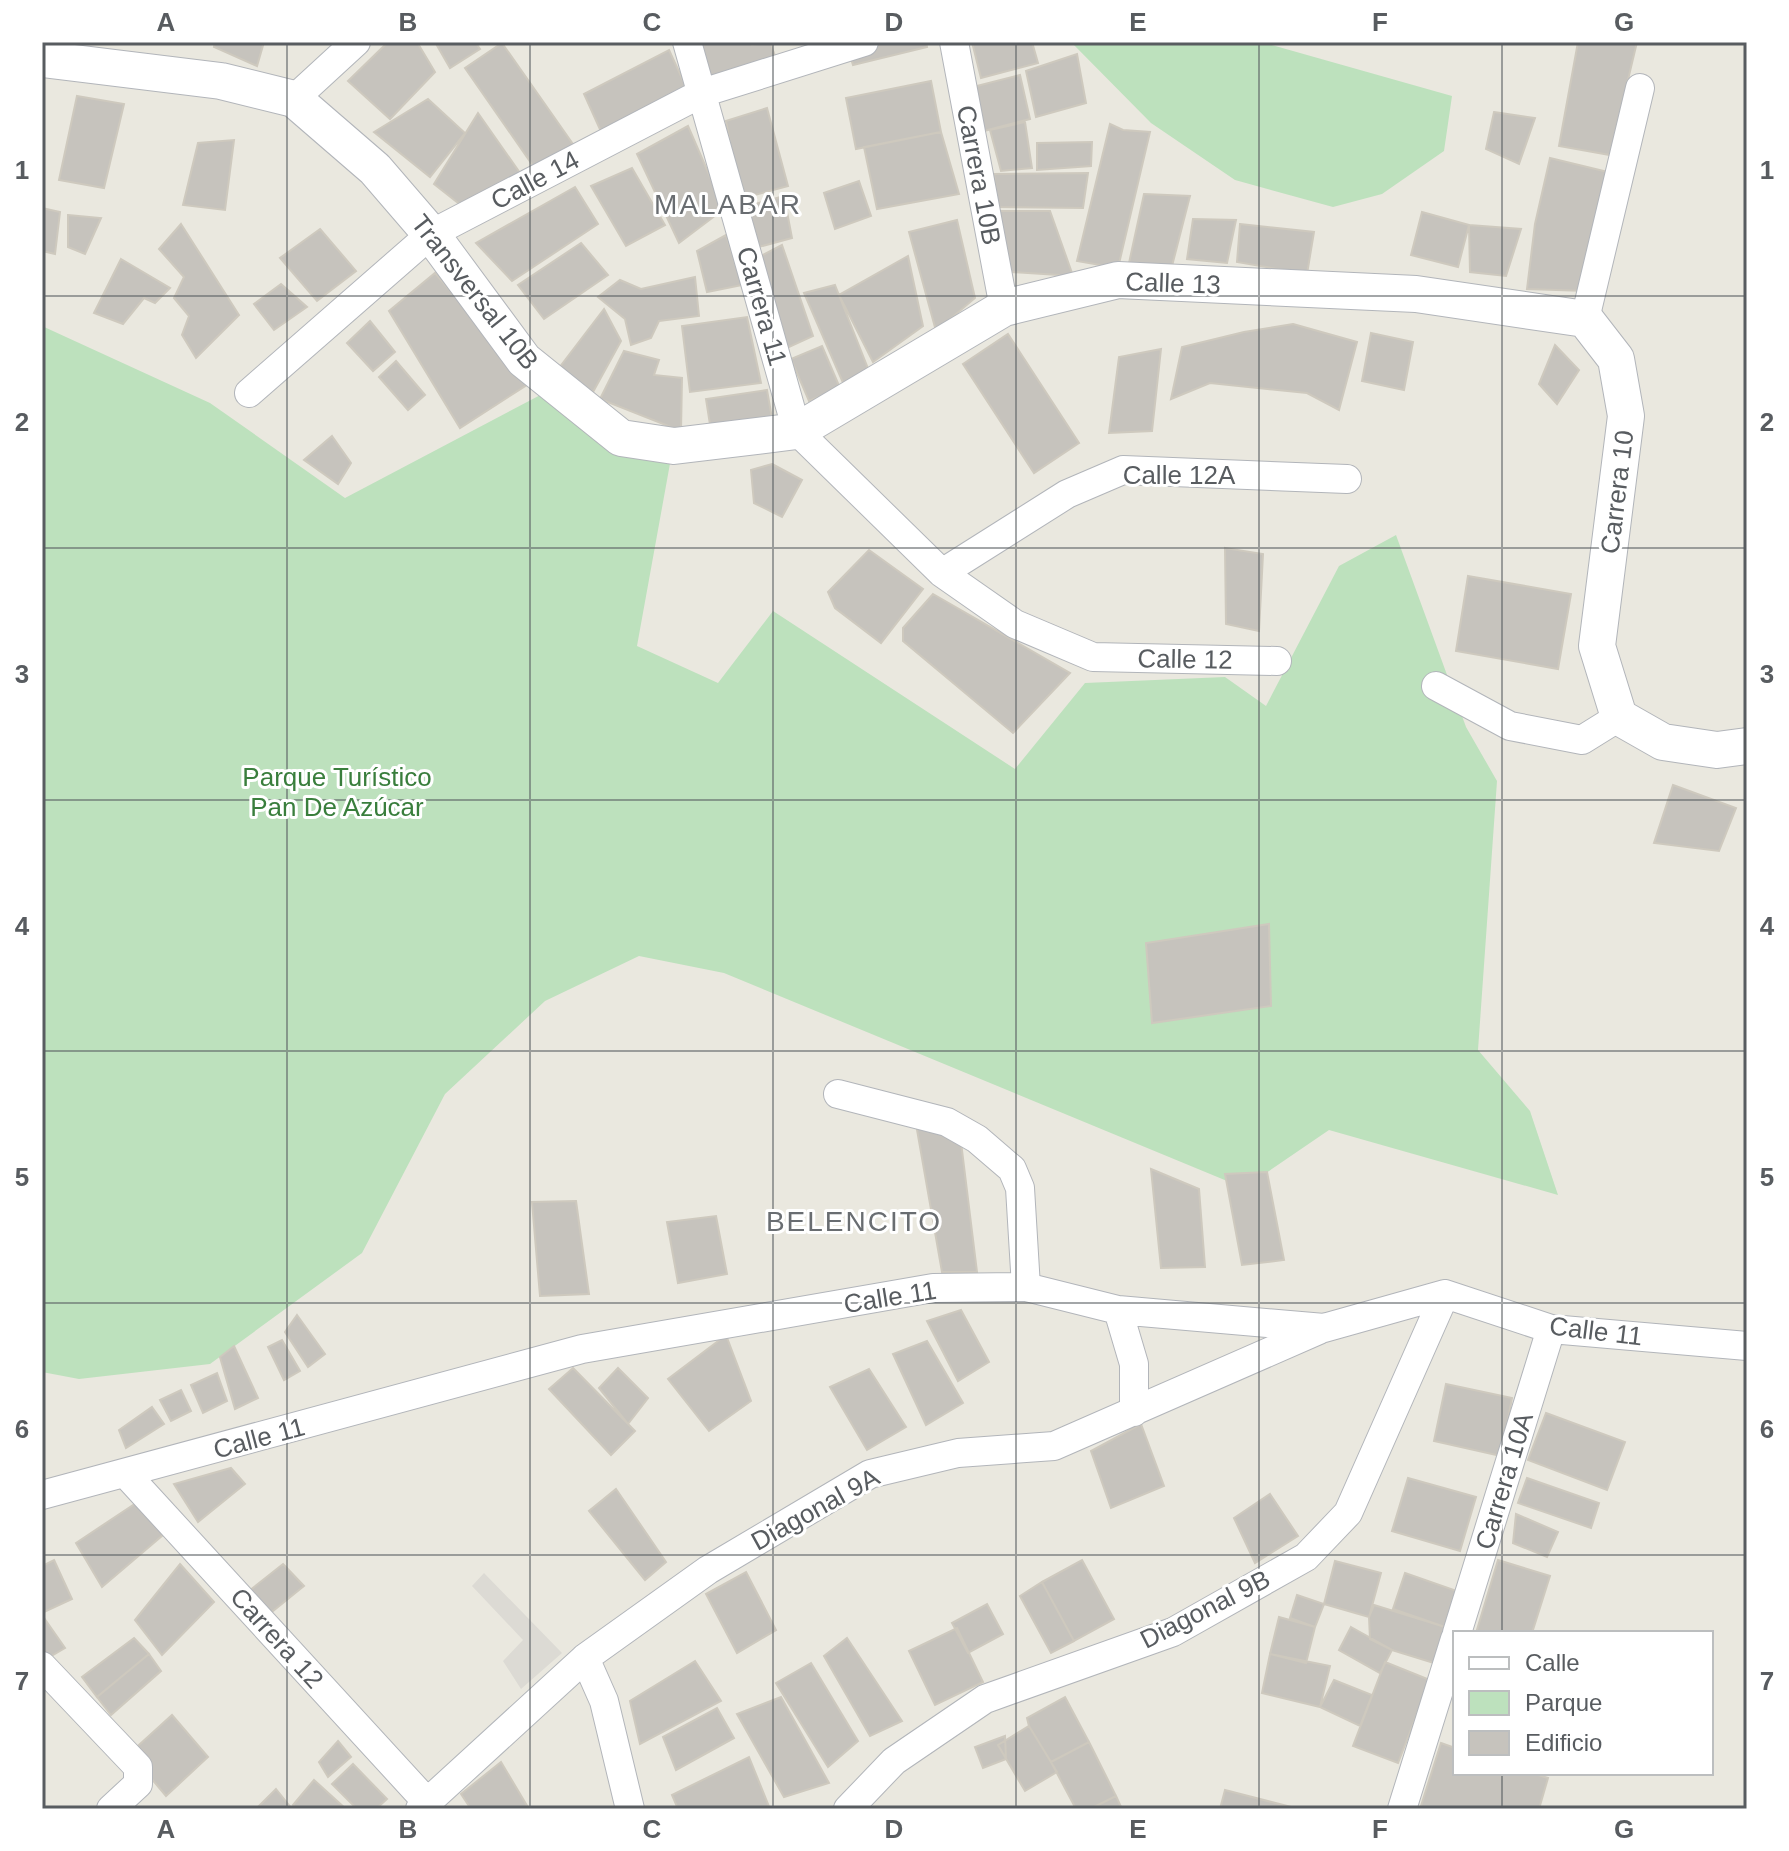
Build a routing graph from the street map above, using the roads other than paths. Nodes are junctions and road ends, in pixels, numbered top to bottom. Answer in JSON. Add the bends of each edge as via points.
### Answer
{"nodes":[{"id":1,"x":356,"y":42,"type":"edge"},
{"id":2,"x":687,"y":42,"type":"edge"},
{"id":3,"x":864,"y":42,"type":"edge"},
{"id":4,"x":954,"y":42,"type":"edge"},
{"id":5,"x":42,"y":59,"type":"edge"},
{"id":6,"x":1640,"y":88,"type":"dead end"},
{"id":7,"x":702,"y":93,"type":"junction"},
{"id":8,"x":294,"y":99,"type":"junction"},
{"id":9,"x":431,"y":234,"type":"junction"},
{"id":10,"x":1004,"y":308,"type":"junction"},
{"id":11,"x":1585,"y":319,"type":"junction"},
{"id":12,"x":249,"y":393,"type":"dead end"},
{"id":13,"x":797,"y":431,"type":"junction"},
{"id":14,"x":1347,"y":479,"type":"dead end"},
{"id":15,"x":942,"y":573,"type":"junction"},
{"id":16,"x":1277,"y":661,"type":"dead end"},
{"id":17,"x":1436,"y":686,"type":"dead end"},
{"id":18,"x":1619,"y":717,"type":"junction"},
{"id":19,"x":1747,"y":746,"type":"edge"},
{"id":20,"x":838,"y":1094,"type":"dead end"},
{"id":21,"x":1026,"y":1287,"type":"junction"},
{"id":22,"x":1445,"y":1294,"type":"junction"},
{"id":23,"x":1118,"y":1310,"type":"junction"},
{"id":24,"x":1324,"y":1328,"type":"junction"},
{"id":25,"x":1551,"y":1329,"type":"junction"},
{"id":26,"x":1747,"y":1346,"type":"edge"},
{"id":27,"x":1134,"y":1412,"type":"junction"},
{"id":28,"x":126,"y":1474,"type":"junction"},
{"id":29,"x":42,"y":1495,"type":"edge"},
{"id":30,"x":1458,"y":1631,"type":"edge"},
{"id":31,"x":1453,"y":1645,"type":"edge"},
{"id":32,"x":585,"y":1658,"type":"junction"},
{"id":33,"x":42,"y":1666,"type":"edge"},
{"id":34,"x":424,"y":1806,"type":"edge"},
{"id":35,"x":111,"y":1809,"type":"edge"},
{"id":36,"x":630,"y":1809,"type":"edge"},
{"id":37,"x":848,"y":1809,"type":"edge"},
{"id":38,"x":1402,"y":1809,"type":"edge"}],
"edges":[{"from":1,"to":8,"type":"street"},
{"from":2,"to":7,"type":"street","name":"Carrera 11"},
{"from":3,"to":7,"type":"street","name":"Calle 14"},
{"from":4,"to":10,"type":"street","name":"Carrera 10B"},
{"from":5,"to":8,"type":"street","name":"Transversal 10B","via":[[221,81]]},
{"from":6,"to":11,"type":"street"},
{"from":7,"to":9,"type":"street","name":"Calle 14"},
{"from":7,"to":13,"type":"street","name":"Carrera 11"},
{"from":8,"to":9,"type":"street","name":"Transversal 10B","via":[[375,169]]},
{"from":9,"to":12,"type":"street","name":"Calle 14"},
{"from":9,"to":13,"type":"street","name":"Transversal 10B","via":[[524,360],[621,438],[674,446]]},
{"from":10,"to":11,"type":"street","name":"Calle 13","via":[[1118,280],[1416,294]]},
{"from":10,"to":13,"type":"street","name":"Calle 13"},
{"from":11,"to":18,"type":"street","name":"Carrera 10","via":[[1616,359],[1626,416],[1597,646]]},
{"from":13,"to":15,"type":"street"},
{"from":14,"to":15,"type":"street","name":"Calle 12A","via":[[1123,470],[1067,494]]},
{"from":15,"to":16,"type":"street","name":"Calle 12","via":[[1015,624],[1093,657]]},
{"from":17,"to":18,"type":"street","via":[[1510,726],[1582,740]]},
{"from":18,"to":19,"type":"street","via":[[1663,742],[1717,750]]},
{"from":20,"to":21,"type":"street","via":[[947,1122],[1012,1169],[1020,1188]]},
{"from":21,"to":23,"type":"street","name":"Calle 11"},
{"from":21,"to":28,"type":"street","name":"Calle 11","via":[[933,1288],[582,1349]]},
{"from":22,"to":24,"type":"street","name":"Calle 11"},
{"from":22,"to":25,"type":"street","name":"Calle 11"},
{"from":22,"to":37,"type":"street","name":"Diagonal 9B","via":[[1348,1513],[1306,1557],[1173,1632],[985,1699],[894,1761]]},
{"from":23,"to":24,"type":"street","name":"Calle 11"},
{"from":23,"to":27,"type":"street","via":[[1134,1364]]},
{"from":24,"to":27,"type":"street","name":"Diagonal 9A"},
{"from":25,"to":26,"type":"street","name":"Calle 11"},
{"from":25,"to":30,"type":"street","name":"Carrera 10A"},
{"from":27,"to":32,"type":"street","name":"Diagonal 9A","via":[[1054,1446],[958,1453],[870,1474],[708,1570]]},
{"from":28,"to":29,"type":"street","name":"Calle 11"},
{"from":28,"to":34,"type":"street","name":"Carrera 12"},
{"from":31,"to":38,"type":"street"},
{"from":32,"to":34,"type":"street","name":"Diagonal 9A"},
{"from":32,"to":36,"type":"street","via":[[604,1701]]},
{"from":33,"to":35,"type":"street","via":[[138,1767],[138,1784]]}]}
